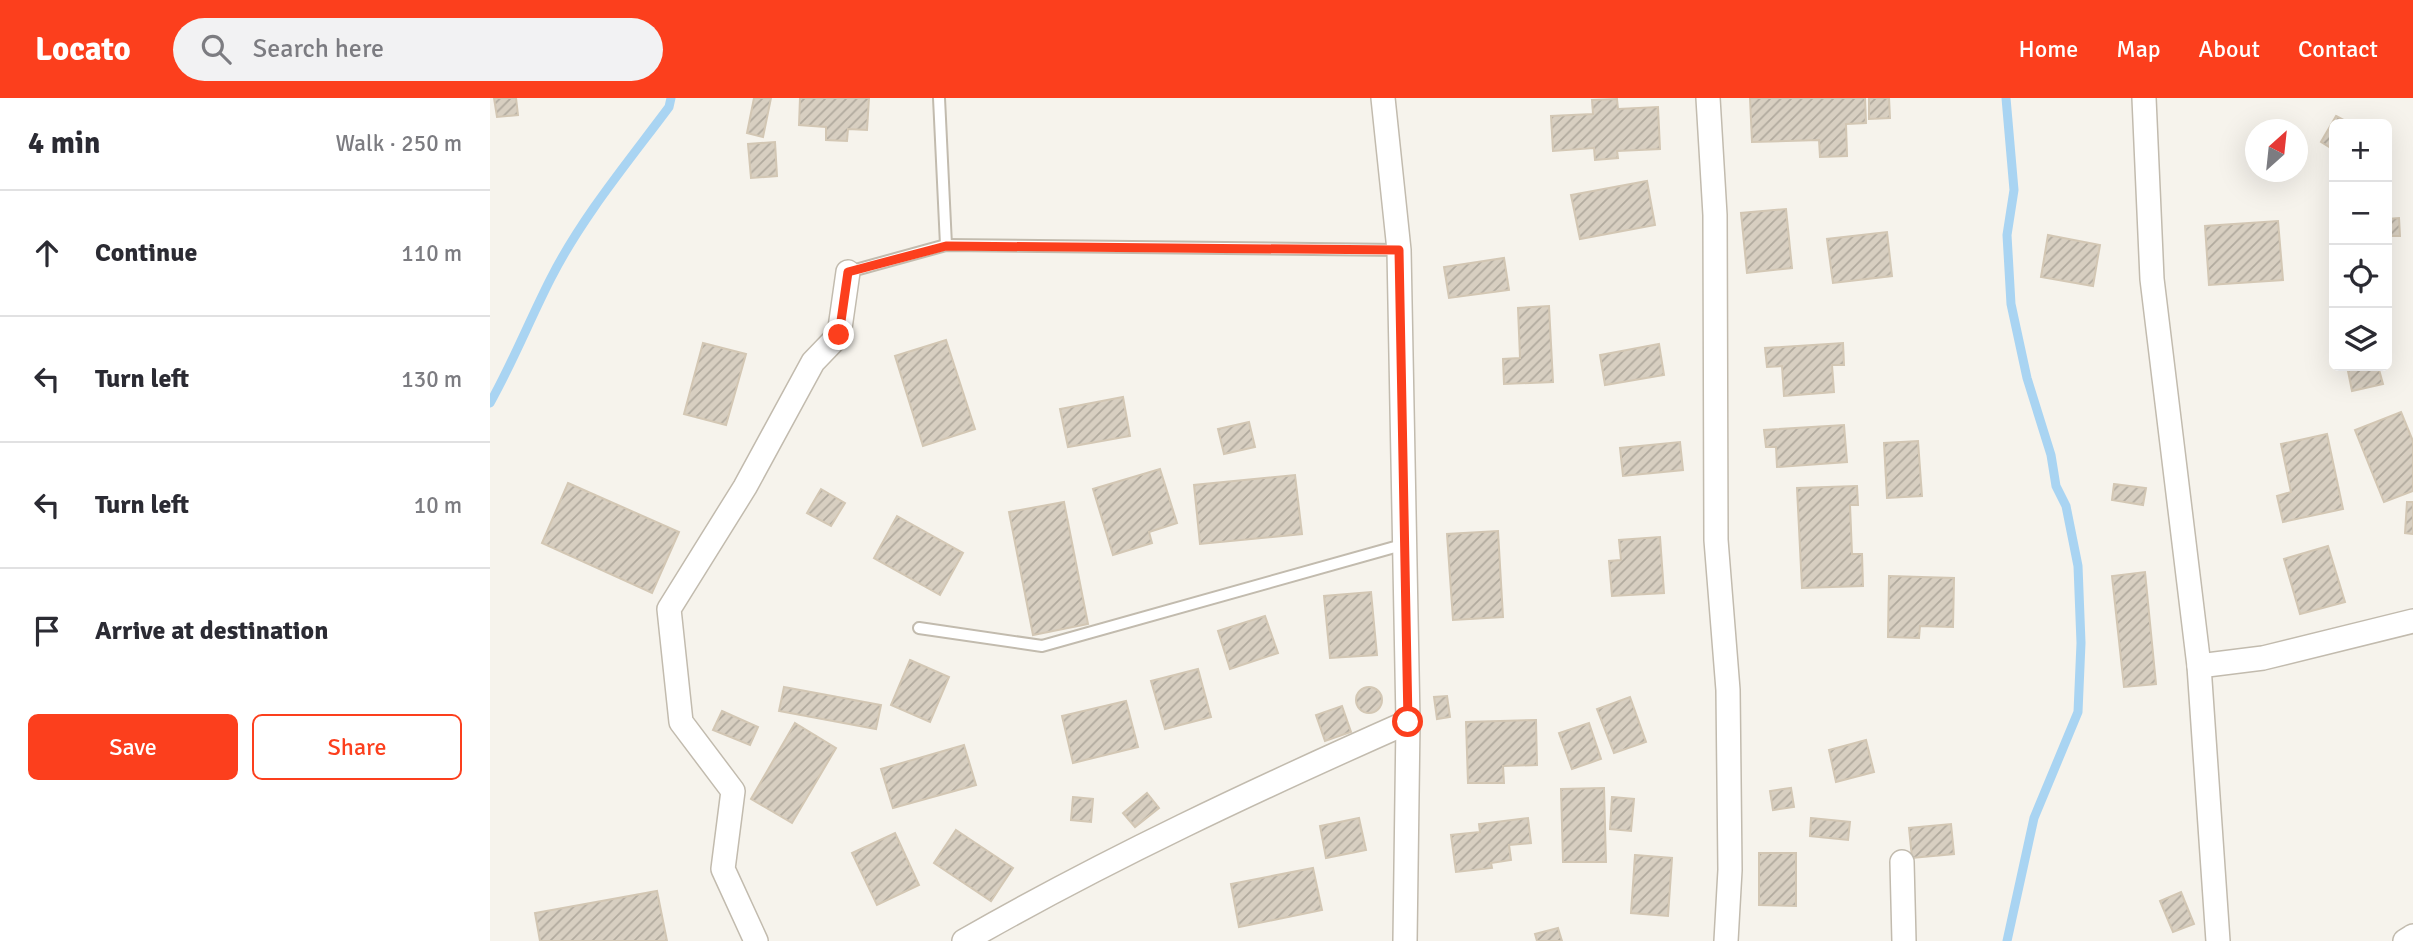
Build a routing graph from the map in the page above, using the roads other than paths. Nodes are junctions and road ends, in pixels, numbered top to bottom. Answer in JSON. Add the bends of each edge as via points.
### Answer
{"nodes":[{"id":1,"x":939,"y":98,"type":"edge"},
{"id":2,"x":1383,"y":98,"type":"edge"},
{"id":3,"x":1708,"y":98,"type":"edge"},
{"id":4,"x":2144,"y":98,"type":"edge"},
{"id":5,"x":946,"y":246,"type":"junction"},
{"id":6,"x":1399,"y":250,"type":"junction"},
{"id":7,"x":848,"y":272,"type":"joint"},
{"id":8,"x":1402,"y":545,"type":"junction"},
{"id":9,"x":2413,"y":621,"type":"edge"},
{"id":10,"x":919,"y":628,"type":"dead end"},
{"id":11,"x":2199,"y":666,"type":"junction"},
{"id":12,"x":1408,"y":722,"type":"junction"},
{"id":13,"x":1902,"y":862,"type":"dead end"},
{"id":14,"x":2413,"y":936,"type":"edge"},
{"id":15,"x":756,"y":941,"type":"edge"},
{"id":16,"x":964,"y":941,"type":"edge"},
{"id":17,"x":1405,"y":941,"type":"edge"},
{"id":18,"x":1726,"y":941,"type":"edge"},
{"id":19,"x":1904,"y":941,"type":"edge"},
{"id":20,"x":2218,"y":941,"type":"edge"},
{"id":21,"x":2405,"y":941,"type":"edge"}],
"edges":[{"from":1,"to":5,"type":"lane"},
{"from":2,"to":6,"type":"street"},
{"from":3,"to":18,"type":"street","via":[[1715,215],[1716,540],[1728,690]]},
{"from":4,"to":11,"type":"street","via":[[2151,279]]},
{"from":5,"to":6,"type":"lane"},
{"from":5,"to":7,"type":"lane"},
{"from":6,"to":8,"type":"street"},
{"from":7,"to":15,"type":"street","via":[[839,335],[813,362],[745,487],[669,609],[681,722],[733,791],[723,869]]},
{"from":8,"to":10,"type":"lane","via":[[1042,646]]},
{"from":8,"to":12,"type":"street"},
{"from":9,"to":11,"type":"street","via":[[2263,658]]},
{"from":11,"to":20,"type":"street"},
{"from":12,"to":16,"type":"street","via":[[1292,773],[1040,897]]},
{"from":12,"to":17,"type":"street"},
{"from":13,"to":19,"type":"street"},
{"from":14,"to":21,"type":"street"}]}
